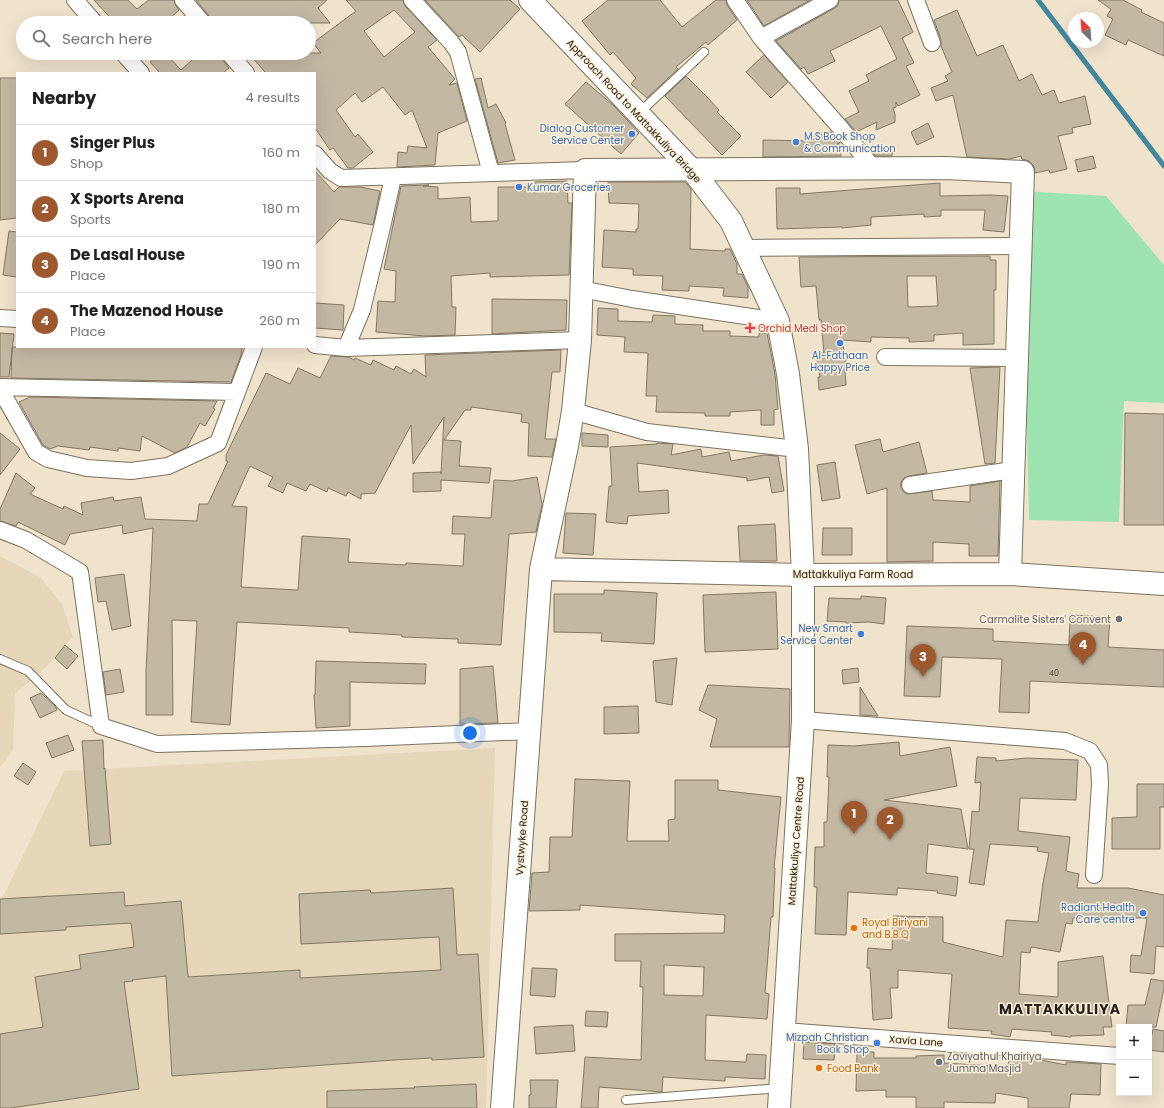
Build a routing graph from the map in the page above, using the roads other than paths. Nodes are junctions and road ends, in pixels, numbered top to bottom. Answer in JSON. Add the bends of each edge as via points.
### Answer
{"nodes":[{"id":1,"x":75,"y":0,"type":"edge"},
{"id":2,"x":183,"y":0,"type":"edge"},
{"id":3,"x":412,"y":0,"type":"edge"},
{"id":4,"x":530,"y":0,"type":"edge"},
{"id":5,"x":735,"y":0,"type":"edge"},
{"id":6,"x":830,"y":0,"type":"edge"},
{"id":7,"x":916,"y":0,"type":"edge"},
{"id":8,"x":89,"y":16,"type":"edge"},
{"id":9,"x":197,"y":16,"type":"edge"},
{"id":10,"x":761,"y":38,"type":"junction"},
{"id":11,"x":932,"y":43,"type":"dead end"},
{"id":12,"x":704,"y":52,"type":"dead end"},
{"id":13,"x":129,"y":60,"type":"edge"},
{"id":14,"x":235,"y":60,"type":"edge"},
{"id":15,"x":140,"y":72,"type":"edge"},
{"id":16,"x":245,"y":72,"type":"edge"},
{"id":17,"x":638,"y":113,"type":"junction"},
{"id":18,"x":316,"y":155,"type":"edge"},
{"id":19,"x":874,"y":169,"type":"junction"},
{"id":20,"x":585,"y":170,"type":"junction"},
{"id":21,"x":692,"y":170,"type":"junction"},
{"id":22,"x":492,"y":173,"type":"junction"},
{"id":23,"x":393,"y":177,"type":"junction"},
{"id":24,"x":1020,"y":246,"type":"junction"},
{"id":25,"x":744,"y":248,"type":"junction"},
{"id":26,"x":581,"y":289,"type":"junction"},
{"id":27,"x":0,"y":318,"type":"edge"},
{"id":28,"x":16,"y":319,"type":"edge"},
{"id":29,"x":778,"y":321,"type":"junction"},
{"id":30,"x":580,"y":340,"type":"junction"},
{"id":31,"x":316,"y":345,"type":"edge"},
{"id":32,"x":254,"y":348,"type":"edge"},
{"id":33,"x":346,"y":348,"type":"junction"},
{"id":34,"x":885,"y":357,"type":"dead end"},
{"id":35,"x":1017,"y":358,"type":"junction"},
{"id":36,"x":0,"y":388,"type":"edge"},
{"id":37,"x":237,"y":392,"type":"junction"},
{"id":38,"x":573,"y":411,"type":"junction"},
{"id":39,"x":797,"y":449,"type":"junction"},
{"id":40,"x":1013,"y":470,"type":"junction"},
{"id":41,"x":910,"y":485,"type":"dead end"},
{"id":42,"x":0,"y":530,"type":"edge"},
{"id":43,"x":541,"y":568,"type":"junction"},
{"id":44,"x":1010,"y":574,"type":"junction"},
{"id":45,"x":803,"y":575,"type":"junction"},
{"id":46,"x":1164,"y":584,"type":"edge"},
{"id":47,"x":0,"y":659,"type":"edge"},
{"id":48,"x":803,"y":720,"type":"junction"},
{"id":49,"x":101,"y":726,"type":"junction"},
{"id":50,"x":530,"y":731,"type":"junction"},
{"id":51,"x":1094,"y":875,"type":"dead end"},
{"id":52,"x":784,"y":1031,"type":"junction"},
{"id":53,"x":1116,"y":1056,"type":"edge"},
{"id":54,"x":780,"y":1098,"type":"edge"},
{"id":55,"x":626,"y":1100,"type":"dead end"},
{"id":56,"x":502,"y":1108,"type":"edge"}],
"edges":[{"from":1,"to":8,"type":"street"},
{"from":2,"to":9,"type":"street"},
{"from":3,"to":22,"type":"street","via":[[458,52]]},
{"from":4,"to":17,"type":"street","name":"Approach Road to Mattakkuliya Bridge"},
{"from":5,"to":10,"type":"street"},
{"from":6,"to":10,"type":"street"},
{"from":7,"to":11,"type":"street"},
{"from":10,"to":19,"type":"street"},
{"from":12,"to":17,"type":"lane"},
{"from":13,"to":15,"type":"street"},
{"from":14,"to":16,"type":"street"},
{"from":17,"to":21,"type":"street","name":"Approach Road to Mattakkuliya Bridge"},
{"from":18,"to":23,"type":"street","via":[[330,171],[341,178]]},
{"from":19,"to":21,"type":"street"},
{"from":19,"to":24,"type":"street","via":[[946,168],[1023,172]]},
{"from":20,"to":21,"type":"street"},
{"from":20,"to":22,"type":"street"},
{"from":20,"to":26,"type":"street","name":"Vystwyke Road"},
{"from":21,"to":25,"type":"street","name":"Approach Road to Mattakkuliya Bridge","via":[[731,221]]},
{"from":22,"to":23,"type":"street"},
{"from":23,"to":33,"type":"street","via":[[362,310]]},
{"from":24,"to":25,"type":"street"},
{"from":24,"to":35,"type":"street"},
{"from":25,"to":29,"type":"street","name":"Approach Road to Mattakkuliya Bridge"},
{"from":26,"to":29,"type":"street"},
{"from":26,"to":30,"type":"street","name":"Vystwyke Road"},
{"from":27,"to":28,"type":"street"},
{"from":29,"to":39,"type":"street","name":"Approach Road to Mattakkuliya Bridge","via":[[788,374]]},
{"from":30,"to":33,"type":"street"},
{"from":30,"to":38,"type":"street","name":"Vystwyke Road"},
{"from":31,"to":33,"type":"street"},
{"from":32,"to":37,"type":"street"},
{"from":34,"to":35,"type":"street"},
{"from":35,"to":40,"type":"street"},
{"from":36,"to":37,"type":"street"},
{"from":36,"to":37,"type":"street","via":[[36,452],[48,459],[88,468],[131,471],[168,466],[218,444]]},
{"from":38,"to":39,"type":"street","via":[[647,432]]},
{"from":38,"to":43,"type":"street","name":"Vystwyke Road"},
{"from":39,"to":45,"type":"street","name":"Approach Road to Mattakkuliya Bridge"},
{"from":40,"to":41,"type":"street"},
{"from":40,"to":44,"type":"street"},
{"from":42,"to":49,"type":"street","via":[[26,540],[80,572]]},
{"from":43,"to":45,"type":"street","name":"Mattakkuliya Farm Road"},
{"from":43,"to":50,"type":"street","name":"Vystwyke Road"},
{"from":44,"to":45,"type":"street","name":"Mattakkuliya Farm Road"},
{"from":44,"to":46,"type":"street","name":"Mattakkuliya Farm Road"},
{"from":45,"to":48,"type":"street","name":"Mattakkuliya Centre Road"},
{"from":47,"to":49,"type":"lane","via":[[28,671],[66,710]]},
{"from":48,"to":51,"type":"street","via":[[1065,741],[1090,751],[1099,766],[1100,784]]},
{"from":48,"to":52,"type":"street","name":"Mattakkuliya Centre Road"},
{"from":49,"to":50,"type":"street","via":[[157,744]]},
{"from":50,"to":56,"type":"street","name":"Vystwyke Road"},
{"from":52,"to":53,"type":"street","name":"Xavia Lane"},
{"from":52,"to":54,"type":"street","name":"Mattakkuliya Centre Road"},
{"from":54,"to":55,"type":"lane"}]}
